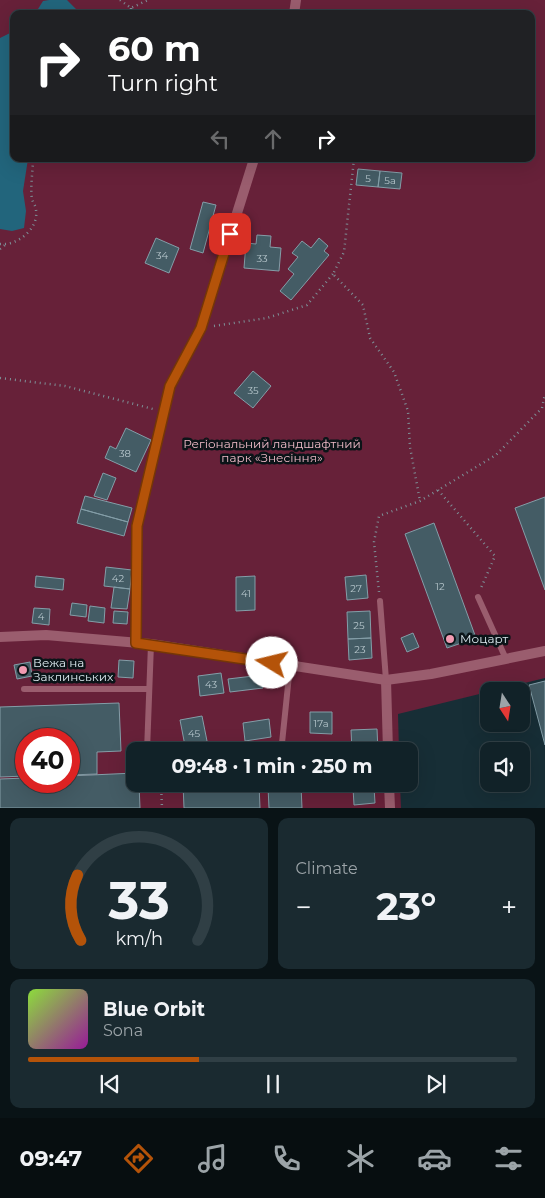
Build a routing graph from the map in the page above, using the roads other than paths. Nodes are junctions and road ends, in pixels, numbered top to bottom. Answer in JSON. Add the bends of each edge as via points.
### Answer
{"nodes":[{"id":1,"x":253,"y":162,"type":"edge"},
{"id":2,"x":478,"y":597,"type":"road end"},
{"id":3,"x":380,"y":601,"type":"road end"},
{"id":4,"x":0,"y":637,"type":"edge"},
{"id":5,"x":136,"y":643,"type":"junction"},
{"id":6,"x":151,"y":644,"type":"junction"},
{"id":7,"x":545,"y":652,"type":"edge"},
{"id":8,"x":506,"y":659,"type":"junction"},
{"id":9,"x":290,"y":666,"type":"junction"},
{"id":10,"x":386,"y":680,"type":"junction"},
{"id":11,"x":24,"y":688,"type":"dead end"},
{"id":12,"x":149,"y":690,"type":"junction"},
{"id":13,"x":147,"y":742,"type":"edge"},
{"id":14,"x":282,"y":742,"type":"edge"},
{"id":15,"x":388,"y":742,"type":"edge"},
{"id":16,"x":390,"y":792,"type":"edge"},
{"id":17,"x":390,"y":808,"type":"edge"}],
"edges":[{"from":1,"to":5,"type":"street","via":[[201,328],[170,386],[137,526]]},
{"from":2,"to":8,"type":"lane"},
{"from":3,"to":10,"type":"lane"},
{"from":4,"to":5,"type":"street","via":[[46,635]]},
{"from":5,"to":6,"type":"street"},
{"from":6,"to":9,"type":"street"},
{"from":6,"to":12,"type":"lane"},
{"from":7,"to":8,"type":"street"},
{"from":8,"to":10,"type":"street"},
{"from":9,"to":10,"type":"street"},
{"from":9,"to":14,"type":"lane"},
{"from":10,"to":15,"type":"street"},
{"from":11,"to":12,"type":"lane"},
{"from":12,"to":13,"type":"lane"},
{"from":16,"to":17,"type":"street"}]}
